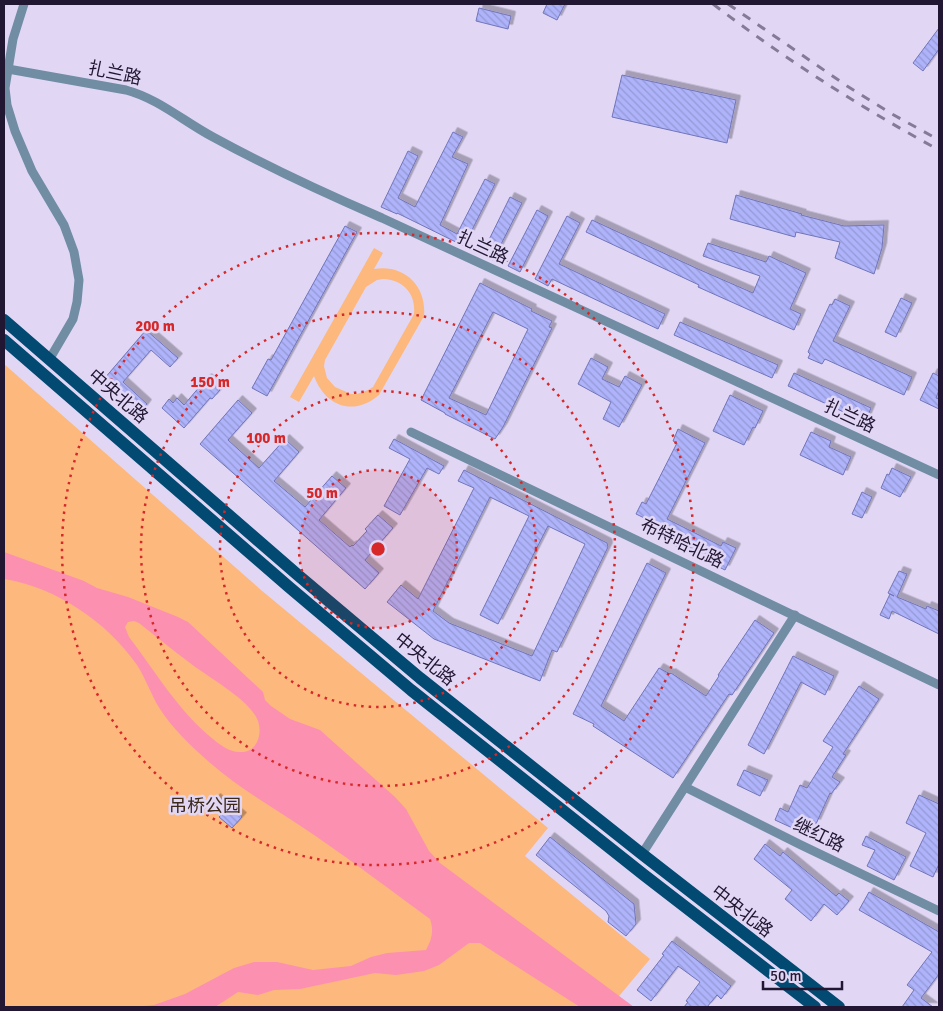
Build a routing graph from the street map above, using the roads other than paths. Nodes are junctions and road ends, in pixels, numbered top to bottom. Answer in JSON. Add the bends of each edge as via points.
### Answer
{"nodes":[{"id":1,"x":24,"y":4,"type":"edge"},
{"id":2,"x":8,"y":69,"type":"junction"},
{"id":3,"x":4,"y":320,"type":"edge"},
{"id":4,"x":4,"y":340,"type":"edge"},
{"id":5,"x":49,"y":360,"type":"junction"},
{"id":6,"x":411,"y":432,"type":"dead end"},
{"id":7,"x":939,"y":475,"type":"edge"},
{"id":8,"x":795,"y":615,"type":"junction"},
{"id":9,"x":939,"y":685,"type":"edge"},
{"id":10,"x":685,"y":787,"type":"junction"},
{"id":11,"x":642,"y":854,"type":"junction"},
{"id":12,"x":939,"y":911,"type":"edge"},
{"id":13,"x":814,"y":1007,"type":"edge"},
{"id":14,"x":839,"y":1007,"type":"edge"}],
"edges":[{"from":1,"to":2,"type":"street","via":[[13,38]]},
{"from":2,"to":5,"type":"street","via":[[5,88],[10,118],[32,171],[64,225],[77,266],[79,291],[76,311]]},
{"from":2,"to":7,"type":"street","name":"扎兰路","via":[[142,94],[217,139],[327,194]]},
{"from":3,"to":5,"type":"main road","name":"中央北路"},
{"from":4,"to":13,"type":"main road","name":"中央北路","via":[[404,684]]},
{"from":5,"to":11,"type":"main road","name":"中央北路","via":[[364,631]]},
{"from":6,"to":8,"type":"street","name":"布特哈北路"},
{"from":8,"to":9,"type":"street","name":"布特哈北路"},
{"from":8,"to":10,"type":"street"},
{"from":10,"to":11,"type":"street"},
{"from":10,"to":12,"type":"street","name":"继红路"},
{"from":11,"to":14,"type":"main road","name":"中央北路"}]}
